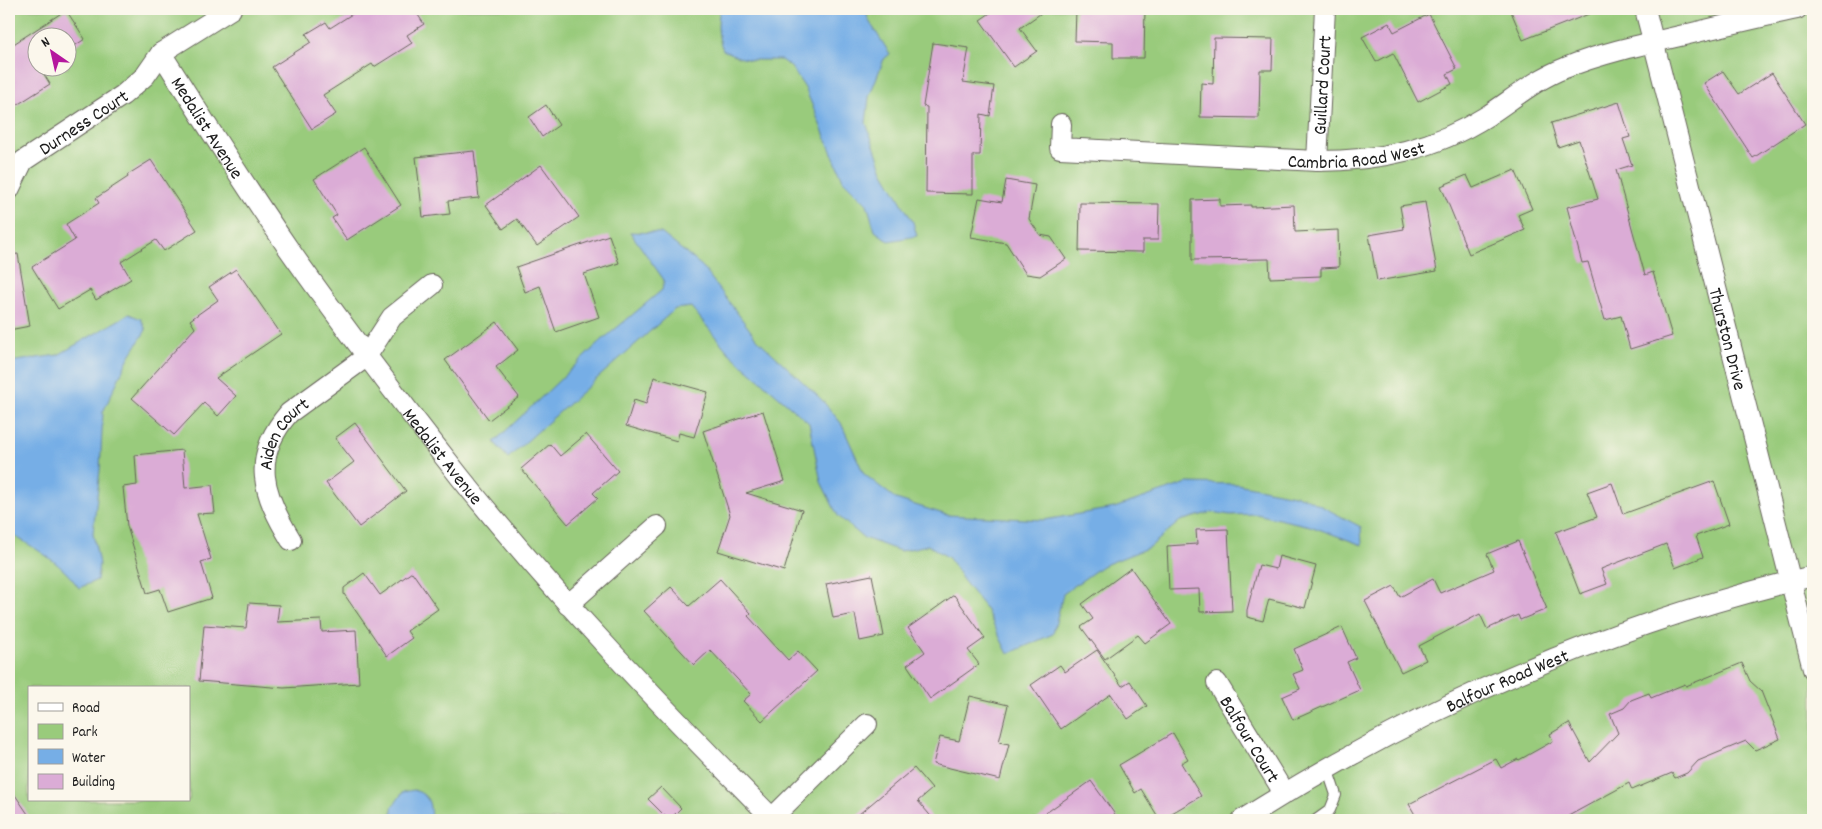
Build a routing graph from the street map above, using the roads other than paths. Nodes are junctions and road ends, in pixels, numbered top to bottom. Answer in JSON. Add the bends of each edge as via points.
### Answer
{"nodes":[{"id":1,"x":231,"y":9,"type":"edge"},
{"id":2,"x":1325,"y":9,"type":"edge"},
{"id":3,"x":1644,"y":9,"type":"edge"},
{"id":4,"x":1796,"y":9,"type":"edge"},
{"id":5,"x":1653,"y":42,"type":"junction"},
{"id":6,"x":161,"y":53,"type":"junction"},
{"id":7,"x":1061,"y":124,"type":"dead end"},
{"id":8,"x":1318,"y":161,"type":"junction"},
{"id":9,"x":9,"y":190,"type":"edge"},
{"id":10,"x":432,"y":285,"type":"dead end"},
{"id":11,"x":366,"y":357,"type":"junction"},
{"id":12,"x":657,"y":526,"type":"dead end"},
{"id":13,"x":291,"y":540,"type":"dead end"},
{"id":14,"x":1813,"y":576,"type":"edge"},
{"id":15,"x":1791,"y":581,"type":"junction"},
{"id":16,"x":568,"y":605,"type":"junction"},
{"id":17,"x":1813,"y":669,"type":"edge"},
{"id":18,"x":1218,"y":683,"type":"dead end"},
{"id":19,"x":867,"y":724,"type":"dead end"},
{"id":20,"x":1327,"y":768,"type":"junction"},
{"id":21,"x":1284,"y":793,"type":"junction"},
{"id":22,"x":773,"y":819,"type":"edge"},
{"id":23,"x":1242,"y":820,"type":"edge"},
{"id":24,"x":1316,"y":820,"type":"edge"}],
"edges":[{"from":1,"to":6,"type":"street"},
{"from":2,"to":8,"type":"street","name":"Guillard Court"},
{"from":3,"to":5,"type":"street","name":"Thurston Drive"},
{"from":4,"to":5,"type":"street","name":"Cambria Road West"},
{"from":5,"to":8,"type":"street","name":"Cambria Road West","via":[[1598,55],[1563,68],[1462,130],[1419,148],[1383,157]]},
{"from":5,"to":15,"type":"street","name":"Thurston Drive"},
{"from":6,"to":9,"type":"street","name":"Durness Court","via":[[144,76],[123,95],[23,160]]},
{"from":6,"to":11,"type":"street","name":"Medalist Avenue","via":[[287,247]]},
{"from":7,"to":8,"type":"street","name":"Cambria Road West","via":[[1060,148]]},
{"from":10,"to":11,"type":"street","via":[[392,317]]},
{"from":11,"to":13,"type":"street","name":"Aiden Court","via":[[289,413],[272,437],[266,456],[265,485],[275,514]]},
{"from":11,"to":16,"type":"street","name":"Medalist Avenue","via":[[462,479]]},
{"from":12,"to":16,"type":"street"},
{"from":14,"to":15,"type":"street","name":"Balfour Road West"},
{"from":15,"to":17,"type":"street","name":"Thurston Drive"},
{"from":15,"to":20,"type":"street","name":"Balfour Road West","via":[[1700,606],[1523,670],[1438,709]]},
{"from":16,"to":22,"type":"street","name":"Medalist Avenue"},
{"from":18,"to":21,"type":"street","name":"Balfour Court"},
{"from":19,"to":22,"type":"street"},
{"from":20,"to":21,"type":"street","name":"Balfour Road West"},
{"from":20,"to":24,"type":"lane","via":[[1336,795],[1330,810]]},
{"from":21,"to":23,"type":"street","name":"Balfour Road West"}]}
